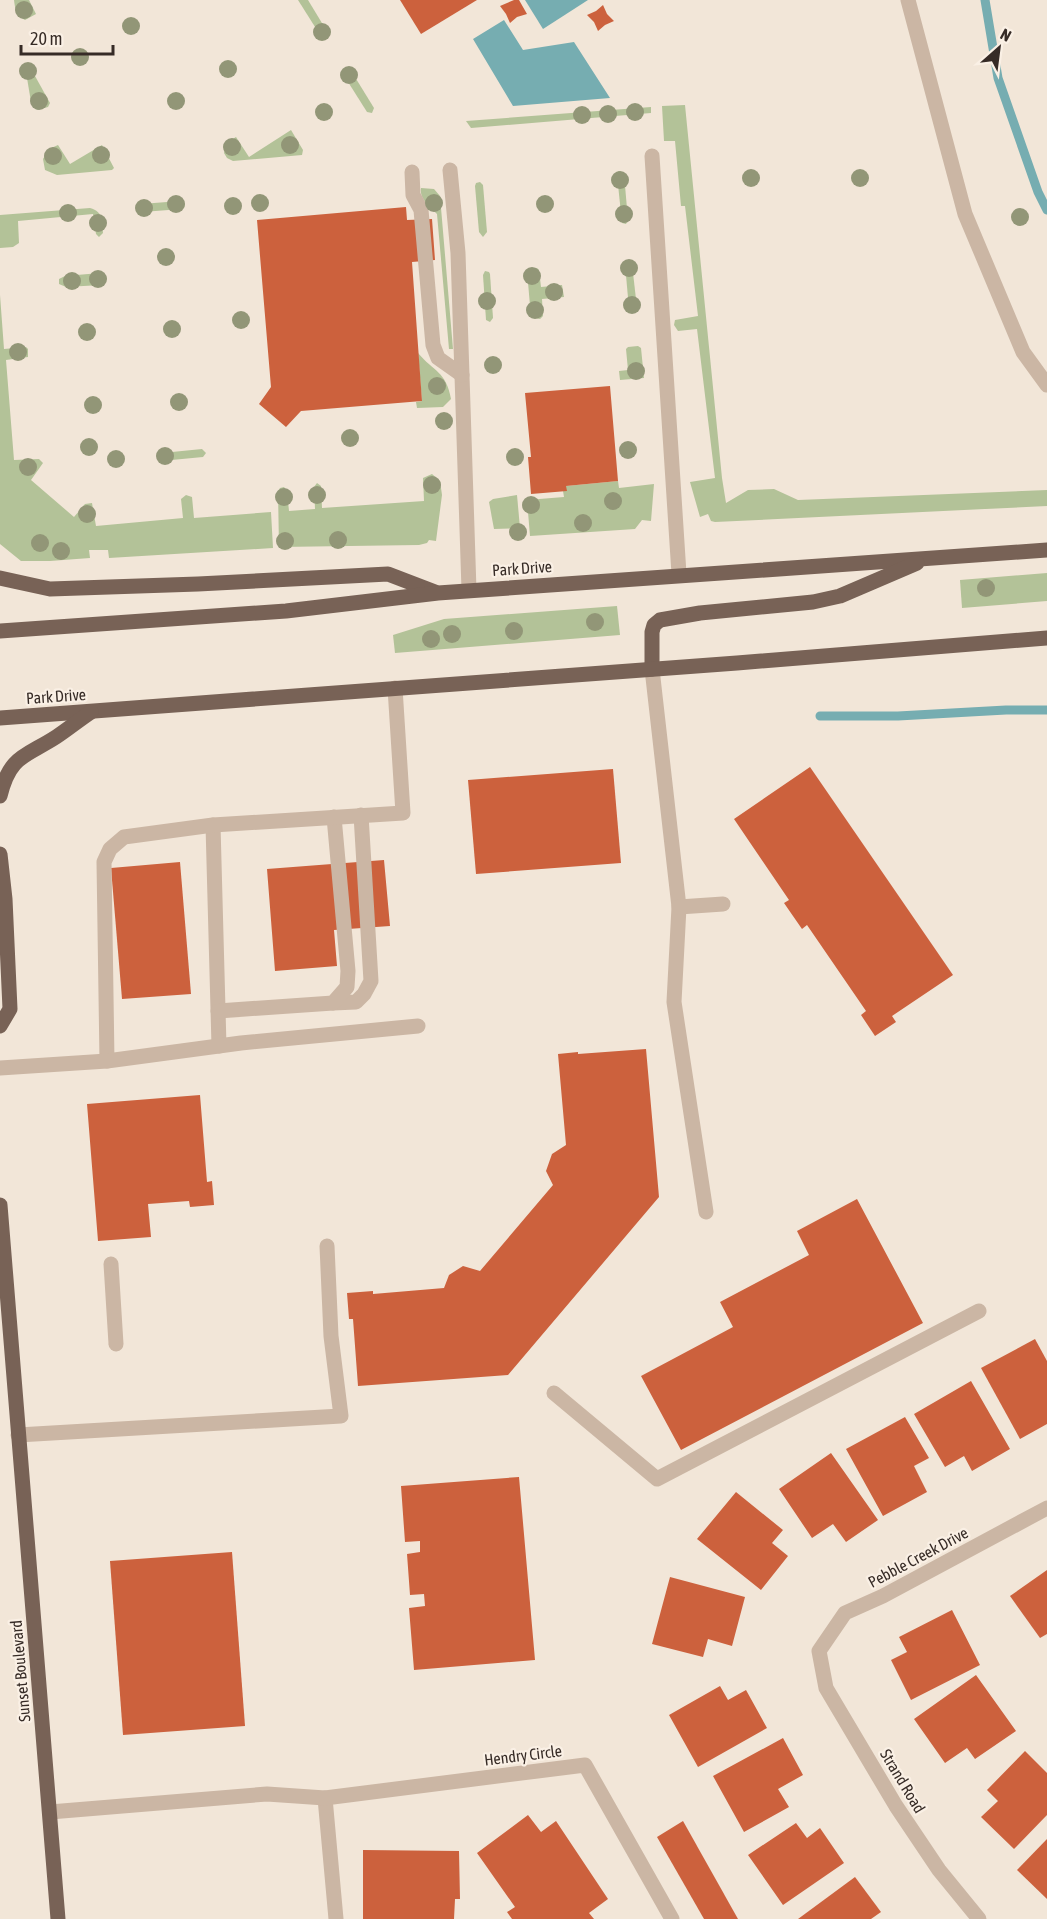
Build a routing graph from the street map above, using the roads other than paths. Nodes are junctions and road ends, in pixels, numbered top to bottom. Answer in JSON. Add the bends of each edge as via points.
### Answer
{"nodes":[{"id":1,"x":909,"y":0,"type":"edge"},
{"id":2,"x":652,"y":156,"type":"dead end"},
{"id":3,"x":450,"y":170,"type":"dead end"},
{"id":4,"x":412,"y":172,"type":"dead end"},
{"id":5,"x":462,"y":375,"type":"junction"},
{"id":6,"x":1047,"y":385,"type":"edge"},
{"id":7,"x":1047,"y":550,"type":"edge"},
{"id":8,"x":928,"y":558,"type":"junction"},
{"id":9,"x":679,"y":574,"type":"junction"},
{"id":10,"x":0,"y":578,"type":"edge"},
{"id":11,"x":469,"y":590,"type":"junction"},
{"id":12,"x":438,"y":593,"type":"junction"},
{"id":13,"x":0,"y":631,"type":"edge"},
{"id":14,"x":1047,"y":638,"type":"edge"},
{"id":15,"x":652,"y":669,"type":"junction"},
{"id":16,"x":395,"y":688,"type":"junction"},
{"id":17,"x":92,"y":711,"type":"junction"},
{"id":18,"x":0,"y":718,"type":"edge"},
{"id":19,"x":0,"y":796,"type":"edge"},
{"id":20,"x":361,"y":815,"type":"junction"},
{"id":21,"x":334,"y":817,"type":"junction"},
{"id":22,"x":213,"y":825,"type":"junction"},
{"id":23,"x":0,"y":854,"type":"edge"},
{"id":24,"x":723,"y":904,"type":"dead end"},
{"id":25,"x":679,"y":907,"type":"junction"},
{"id":26,"x":333,"y":1003,"type":"junction"},
{"id":27,"x":218,"y":1011,"type":"junction"},
{"id":28,"x":0,"y":1026,"type":"edge"},
{"id":29,"x":418,"y":1026,"type":"dead end"},
{"id":30,"x":219,"y":1046,"type":"junction"},
{"id":31,"x":107,"y":1060,"type":"junction"},
{"id":32,"x":0,"y":1068,"type":"edge"},
{"id":33,"x":0,"y":1204,"type":"edge"},
{"id":34,"x":706,"y":1212,"type":"dead end"},
{"id":35,"x":327,"y":1246,"type":"dead end"},
{"id":36,"x":111,"y":1264,"type":"dead end"},
{"id":37,"x":979,"y":1311,"type":"dead end"},
{"id":38,"x":116,"y":1344,"type":"dead end"},
{"id":39,"x":554,"y":1393,"type":"dead end"},
{"id":40,"x":18,"y":1435,"type":"junction"},
{"id":41,"x":1047,"y":1508,"type":"edge"},
{"id":42,"x":819,"y":1651,"type":"joint"},
{"id":43,"x":325,"y":1798,"type":"junction"},
{"id":44,"x":50,"y":1812,"type":"junction"},
{"id":45,"x":58,"y":1919,"type":"edge"},
{"id":46,"x":336,"y":1919,"type":"edge"},
{"id":47,"x":672,"y":1919,"type":"edge"},
{"id":48,"x":979,"y":1919,"type":"edge"}],
"edges":[{"from":1,"to":6,"type":"street","via":[[965,214],[1023,352]]},
{"from":2,"to":9,"type":"street"},
{"from":3,"to":5,"type":"street","via":[[458,253]]},
{"from":4,"to":5,"type":"street","via":[[413,195],[421,210],[433,345],[438,358]]},
{"from":5,"to":11,"type":"street"},
{"from":7,"to":8,"type":"main road","name":"Park Drive"},
{"from":8,"to":9,"type":"main road","name":"Park Drive"},
{"from":8,"to":15,"type":"main road","via":[[840,596],[660,620],[652,632]]},
{"from":9,"to":11,"type":"main road","name":"Park Drive"},
{"from":10,"to":12,"type":"main road","via":[[50,589],[388,574]]},
{"from":11,"to":12,"type":"main road","name":"Park Drive"},
{"from":12,"to":13,"type":"main road","name":"Park Drive","via":[[286,612]]},
{"from":14,"to":15,"type":"main road","name":"Park Drive"},
{"from":15,"to":16,"type":"main road","name":"Park Drive"},
{"from":15,"to":25,"type":"street"},
{"from":16,"to":17,"type":"main road","name":"Park Drive"},
{"from":16,"to":20,"type":"street","via":[[403,813]]},
{"from":17,"to":18,"type":"main road","name":"Park Drive"},
{"from":17,"to":19,"type":"main road","via":[[21,757],[7,775]]},
{"from":20,"to":21,"type":"street"},
{"from":20,"to":26,"type":"street","via":[[371,981],[356,1002]]},
{"from":21,"to":22,"type":"street"},
{"from":21,"to":26,"type":"street","via":[[348,971],[347,987]]},
{"from":22,"to":27,"type":"street"},
{"from":22,"to":31,"type":"street","via":[[124,837],[110,849],[104,862]]},
{"from":23,"to":28,"type":"main road","via":[[10,1009]]},
{"from":24,"to":25,"type":"street"},
{"from":25,"to":34,"type":"street","via":[[674,1002]]},
{"from":26,"to":27,"type":"street"},
{"from":27,"to":30,"type":"street"},
{"from":29,"to":30,"type":"street"},
{"from":30,"to":31,"type":"street"},
{"from":31,"to":32,"type":"street"},
{"from":33,"to":40,"type":"main road","name":"Sunset Boulevard"},
{"from":35,"to":40,"type":"street","via":[[331,1336],[341,1416]]},
{"from":36,"to":38,"type":"street"},
{"from":37,"to":39,"type":"street","via":[[657,1479]]},
{"from":40,"to":44,"type":"main road","name":"Sunset Boulevard"},
{"from":41,"to":42,"type":"street","name":"Pebble Creek Drive","via":[[844,1613]]},
{"from":42,"to":48,"type":"street","name":"Strand Road","via":[[826,1688],[902,1815]]},
{"from":43,"to":44,"type":"street","name":"Hendry Circle","via":[[267,1794]]},
{"from":43,"to":46,"type":"street"},
{"from":43,"to":47,"type":"street","name":"Hendry Circle","via":[[585,1765]]},
{"from":44,"to":45,"type":"main road","name":"Sunset Boulevard"}]}
